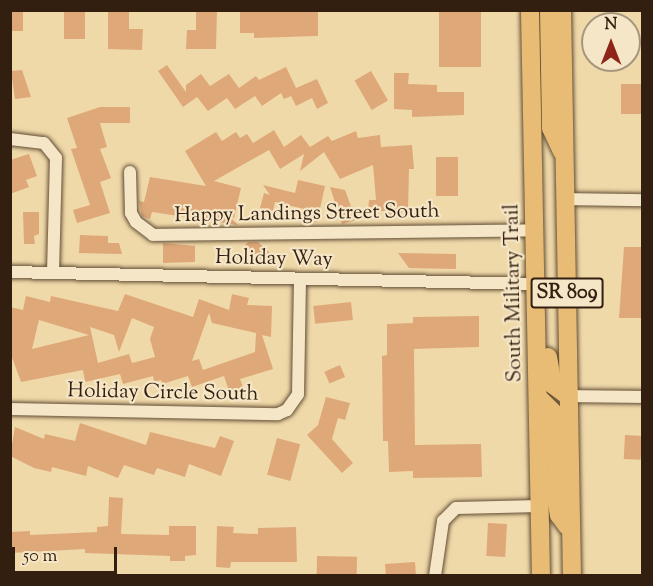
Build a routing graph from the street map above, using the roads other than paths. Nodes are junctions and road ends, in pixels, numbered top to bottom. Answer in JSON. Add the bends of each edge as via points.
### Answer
{"nodes":[{"id":1,"x":530,"y":10,"type":"edge"},
{"id":2,"x":549,"y":10,"type":"edge"},
{"id":3,"x":562,"y":10,"type":"edge"},
{"id":4,"x":10,"y":139,"type":"edge"},
{"id":5,"x":565,"y":159,"type":"junction"},
{"id":6,"x":130,"y":172,"type":"dead end"},
{"id":7,"x":566,"y":199,"type":"junction"},
{"id":8,"x":642,"y":200,"type":"edge"},
{"id":9,"x":535,"y":230,"type":"junction"},
{"id":10,"x":10,"y":272,"type":"edge"},
{"id":11,"x":53,"y":273,"type":"junction"},
{"id":12,"x":300,"y":279,"type":"junction"},
{"id":13,"x":536,"y":292,"type":"junction"},
{"id":14,"x":568,"y":396,"type":"junction"},
{"id":15,"x":538,"y":397,"type":"junction"},
{"id":16,"x":642,"y":397,"type":"edge"},
{"id":17,"x":10,"y":409,"type":"edge"},
{"id":18,"x":540,"y":506,"type":"junction"},
{"id":19,"x":571,"y":530,"type":"junction"},
{"id":20,"x":435,"y":576,"type":"edge"},
{"id":21,"x":541,"y":576,"type":"edge"},
{"id":22,"x":572,"y":576,"type":"edge"}],
"edges":[{"from":1,"to":9,"type":"main road","name":"South Military Trail","number":"SR 809"},
{"from":2,"to":5,"type":"main road","via":[[551,128]]},
{"from":3,"to":5,"type":"main road","number":"SR 809"},
{"from":4,"to":11,"type":"street","via":[[44,143],[56,158]]},
{"from":5,"to":7,"type":"main road","number":"SR 809"},
{"from":6,"to":9,"type":"street","name":"Happy Landings Street South","via":[[131,213],[153,235]]},
{"from":7,"to":8,"type":"street"},
{"from":7,"to":14,"type":"main road","number":"SR 809"},
{"from":9,"to":13,"type":"main road","name":"South Military Trail","number":"SR 809"},
{"from":10,"to":11,"type":"street","name":"Holiday Way"},
{"from":11,"to":12,"type":"street","name":"Holiday Way"},
{"from":12,"to":13,"type":"street","name":"Holiday Way"},
{"from":12,"to":17,"type":"street","name":"Holiday Circle South","via":[[298,393],[294,402],[278,414]]},
{"from":13,"to":14,"type":"main road","via":[[547,336],[550,378],[557,390]]},
{"from":13,"to":15,"type":"main road","name":"South Military Trail","number":"SR 809"},
{"from":14,"to":16,"type":"street"},
{"from":14,"to":19,"type":"main road","number":"SR 809"},
{"from":15,"to":18,"type":"main road","name":"South Military Trail","number":"SR 809"},
{"from":15,"to":19,"type":"main road","via":[[555,414],[557,503],[561,520]]},
{"from":18,"to":20,"type":"street","via":[[456,508],[443,521]]},
{"from":18,"to":21,"type":"main road","name":"South Military Trail","number":"SR 809"},
{"from":19,"to":22,"type":"main road","number":"SR 809"}]}
